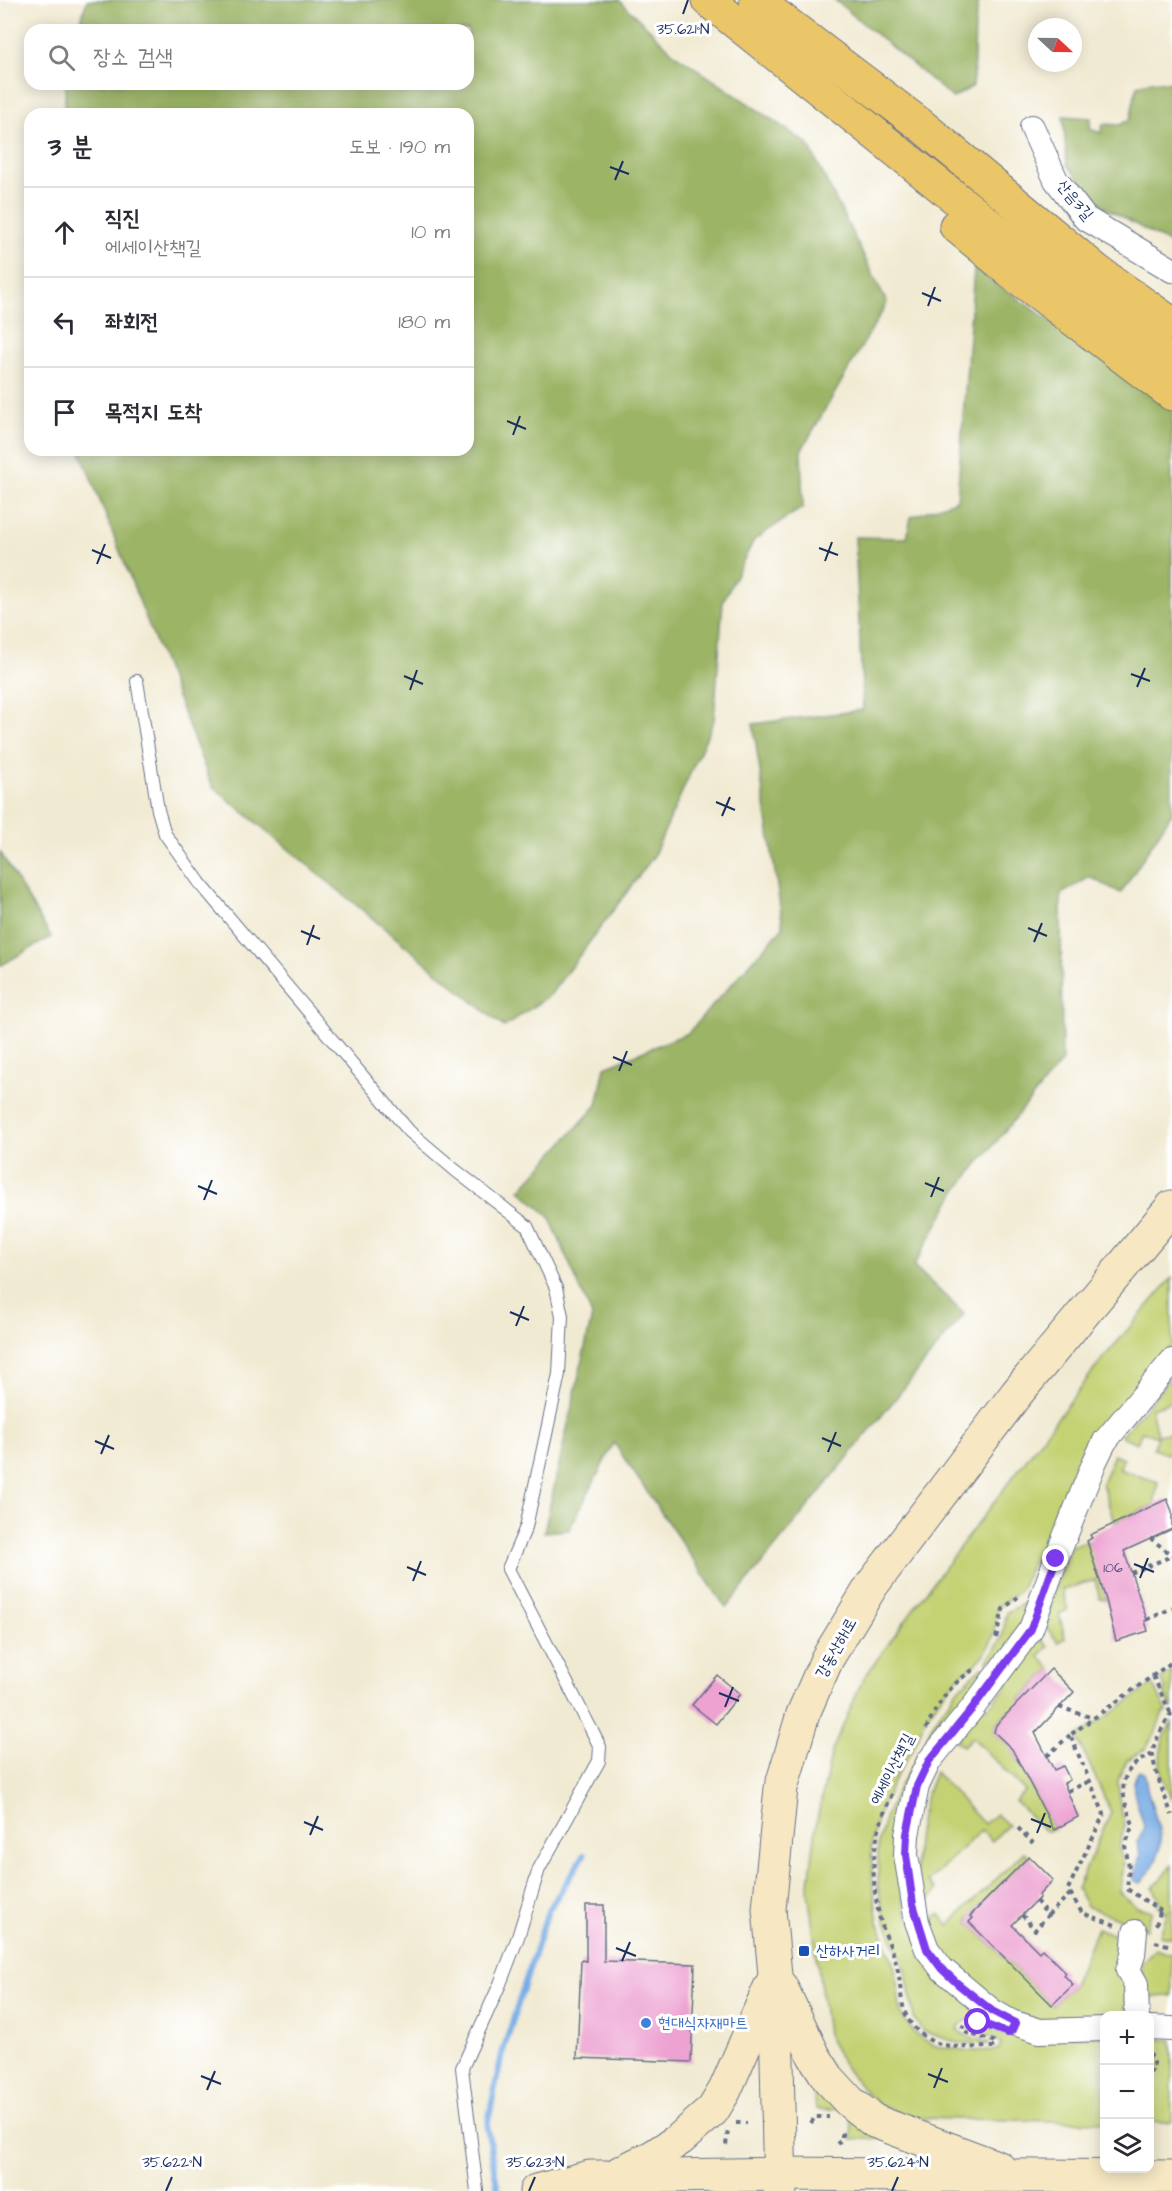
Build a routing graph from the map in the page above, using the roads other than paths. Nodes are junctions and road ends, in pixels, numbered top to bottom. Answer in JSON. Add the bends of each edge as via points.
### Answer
{"nodes":[{"id":1,"x":708,"y":0,"type":"edge"},
{"id":2,"x":756,"y":0,"type":"edge"},
{"id":3,"x":1032,"y":127,"type":"dead end"},
{"id":4,"x":891,"y":145,"type":"junction"},
{"id":5,"x":1172,"y":270,"type":"edge"},
{"id":6,"x":1097,"y":271,"type":"junction"},
{"id":7,"x":1172,"y":308,"type":"edge"},
{"id":8,"x":1172,"y":324,"type":"edge"},
{"id":9,"x":1172,"y":363,"type":"edge"},
{"id":10,"x":1172,"y":394,"type":"edge"},
{"id":11,"x":137,"y":681,"type":"dead end"},
{"id":12,"x":1172,"y":1207,"type":"edge"},
{"id":13,"x":1172,"y":1361,"type":"edge"},
{"id":14,"x":1135,"y":1932,"type":"road end"},
{"id":15,"x":775,"y":1975,"type":"junction"},
{"id":16,"x":1137,"y":2011,"type":"edge"},
{"id":17,"x":1154,"y":2028,"type":"edge"},
{"id":18,"x":1100,"y":2029,"type":"edge"},
{"id":19,"x":1172,"y":2030,"type":"edge"},
{"id":20,"x":601,"y":2177,"type":"junction"},
{"id":21,"x":1029,"y":2177,"type":"junction"},
{"id":22,"x":1172,"y":2177,"type":"edge"},
{"id":23,"x":780,"y":2183,"type":"edge"},
{"id":24,"x":477,"y":2191,"type":"edge"},
{"id":25,"x":536,"y":2191,"type":"edge"},
{"id":26,"x":654,"y":2191,"type":"edge"},
{"id":27,"x":986,"y":2191,"type":"edge"}],
"edges":[{"from":1,"to":4,"type":"highway"},
{"from":2,"to":6,"type":"highway","via":[[922,126]]},
{"from":3,"to":5,"type":"street","name":"산음3길","via":[[1056,180],[1085,218]]},
{"from":4,"to":9,"type":"highway","via":[[981,219]]},
{"from":4,"to":10,"type":"highway","via":[[941,213],[1020,279]]},
{"from":6,"to":7,"type":"highway"},
{"from":6,"to":8,"type":"highway"},
{"from":11,"to":24,"type":"lane","via":[[165,834],[200,883],[409,1131],[526,1226],[556,1288],[562,1316],[559,1374],[526,1527],[508,1569],[600,1747],[599,1761],[539,1869],[519,1937],[462,2068]]},
{"from":12,"to":15,"type":"street","name":"강동산하1로","via":[[1017,1393],[872,1585],[827,1659],[803,1714],[781,1788],[769,1909]]},
{"from":13,"to":18,"type":"street","via":[[1105,1441],[1031,1629],[929,1761],[917,1786],[907,1834],[906,1855],[917,1922],[927,1949],[942,1969],[1011,2022],[1040,2031]]},
{"from":14,"to":16,"type":"street","via":[[1128,1970],[1136,1984]]},
{"from":15,"to":20,"type":"street","via":[[713,2109],[654,2156]]},
{"from":15,"to":21,"type":"street","via":[[828,2078],[850,2102],[874,2121]]},
{"from":15,"to":23,"type":"street","name":"강동산하1로"},
{"from":17,"to":19,"type":"street"},
{"from":20,"to":23,"type":"street"},
{"from":20,"to":25,"type":"street"},
{"from":20,"to":26,"type":"street"},
{"from":21,"to":22,"type":"street"},
{"from":21,"to":23,"type":"street"},
{"from":21,"to":27,"type":"street"}]}
